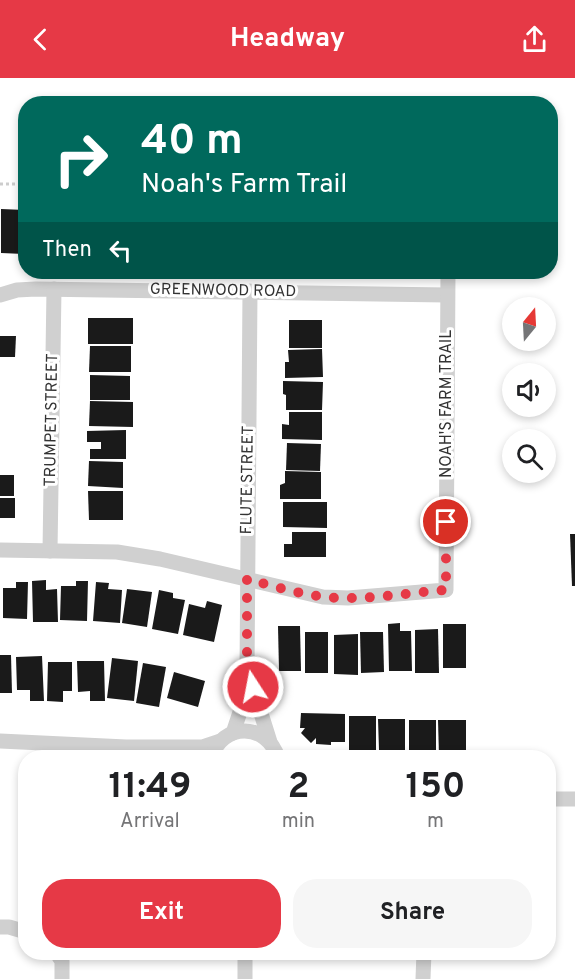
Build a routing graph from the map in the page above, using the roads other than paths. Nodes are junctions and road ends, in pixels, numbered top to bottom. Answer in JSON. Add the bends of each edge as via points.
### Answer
{"nodes":[{"id":1,"x":448,"y":279,"type":"edge"},
{"id":2,"x":54,"y":289,"type":"junction"},
{"id":3,"x":250,"y":291,"type":"junction"},
{"id":4,"x":0,"y":295,"type":"edge"},
{"id":5,"x":447,"y":295,"type":"junction"},
{"id":6,"x":0,"y":550,"type":"edge"},
{"id":7,"x":50,"y":550,"type":"junction"},
{"id":8,"x":247,"y":579,"type":"junction"},
{"id":9,"x":247,"y":669,"type":"junction"},
{"id":10,"x":233,"y":733,"type":"junction"},
{"id":11,"x":0,"y":741,"type":"edge"},
{"id":12,"x":220,"y":741,"type":"junction"},
{"id":13,"x":270,"y":742,"type":"junction"},
{"id":14,"x":126,"y":747,"type":"junction"},
{"id":15,"x":133,"y":750,"type":"edge"},
{"id":16,"x":215,"y":750,"type":"edge"},
{"id":17,"x":274,"y":750,"type":"edge"},
{"id":18,"x":556,"y":799,"type":"edge"},
{"id":19,"x":575,"y":799,"type":"edge"},
{"id":20,"x":0,"y":927,"type":"edge"},
{"id":21,"x":18,"y":930,"type":"edge"},
{"id":22,"x":61,"y":960,"type":"edge"},
{"id":23,"x":245,"y":960,"type":"edge"},
{"id":24,"x":424,"y":960,"type":"edge"},
{"id":25,"x":62,"y":979,"type":"edge"},
{"id":26,"x":245,"y":979,"type":"edge"},
{"id":27,"x":423,"y":979,"type":"edge"}],
"edges":[{"from":1,"to":5,"type":"street","name":"NOAH'S FARM TRAIL"},
{"from":2,"to":3,"type":"street","name":"GREENWOOD ROAD"},
{"from":2,"to":4,"type":"street","name":"GREENWOOD ROAD","via":[[17,290]]},
{"from":2,"to":7,"type":"street","name":"TRUMPET STREET"},
{"from":3,"to":5,"type":"street","name":"GREENWOOD ROAD"},
{"from":3,"to":8,"type":"street","name":"FLUTE STREET"},
{"from":5,"to":8,"type":"street","name":"NOAH'S FARM TRAIL","via":[[446,590],[348,598],[315,595]]},
{"from":6,"to":7,"type":"street","name":"NOAH'S FARM TRAIL"},
{"from":7,"to":8,"type":"street","name":"NOAH'S FARM TRAIL","via":[[117,552]]},
{"from":8,"to":9,"type":"street","name":"FLUTE STREET"},
{"from":9,"to":10,"type":"street","name":"FLUTE STREET"},
{"from":9,"to":13,"type":"street","name":"FLUTE STREET"},
{"from":10,"to":12,"type":"street"},
{"from":10,"to":13,"type":"street","via":[[257,733]]},
{"from":11,"to":14,"type":"street"},
{"from":12,"to":14,"type":"street","via":[[202,747]]},
{"from":12,"to":16,"type":"street"},
{"from":13,"to":17,"type":"street","name":"FLUTE STREET"},
{"from":14,"to":15,"type":"street"},
{"from":18,"to":19,"type":"street"},
{"from":20,"to":21,"type":"street"},
{"from":22,"to":25,"type":"street"},
{"from":23,"to":26,"type":"street"},
{"from":24,"to":27,"type":"street"}]}
